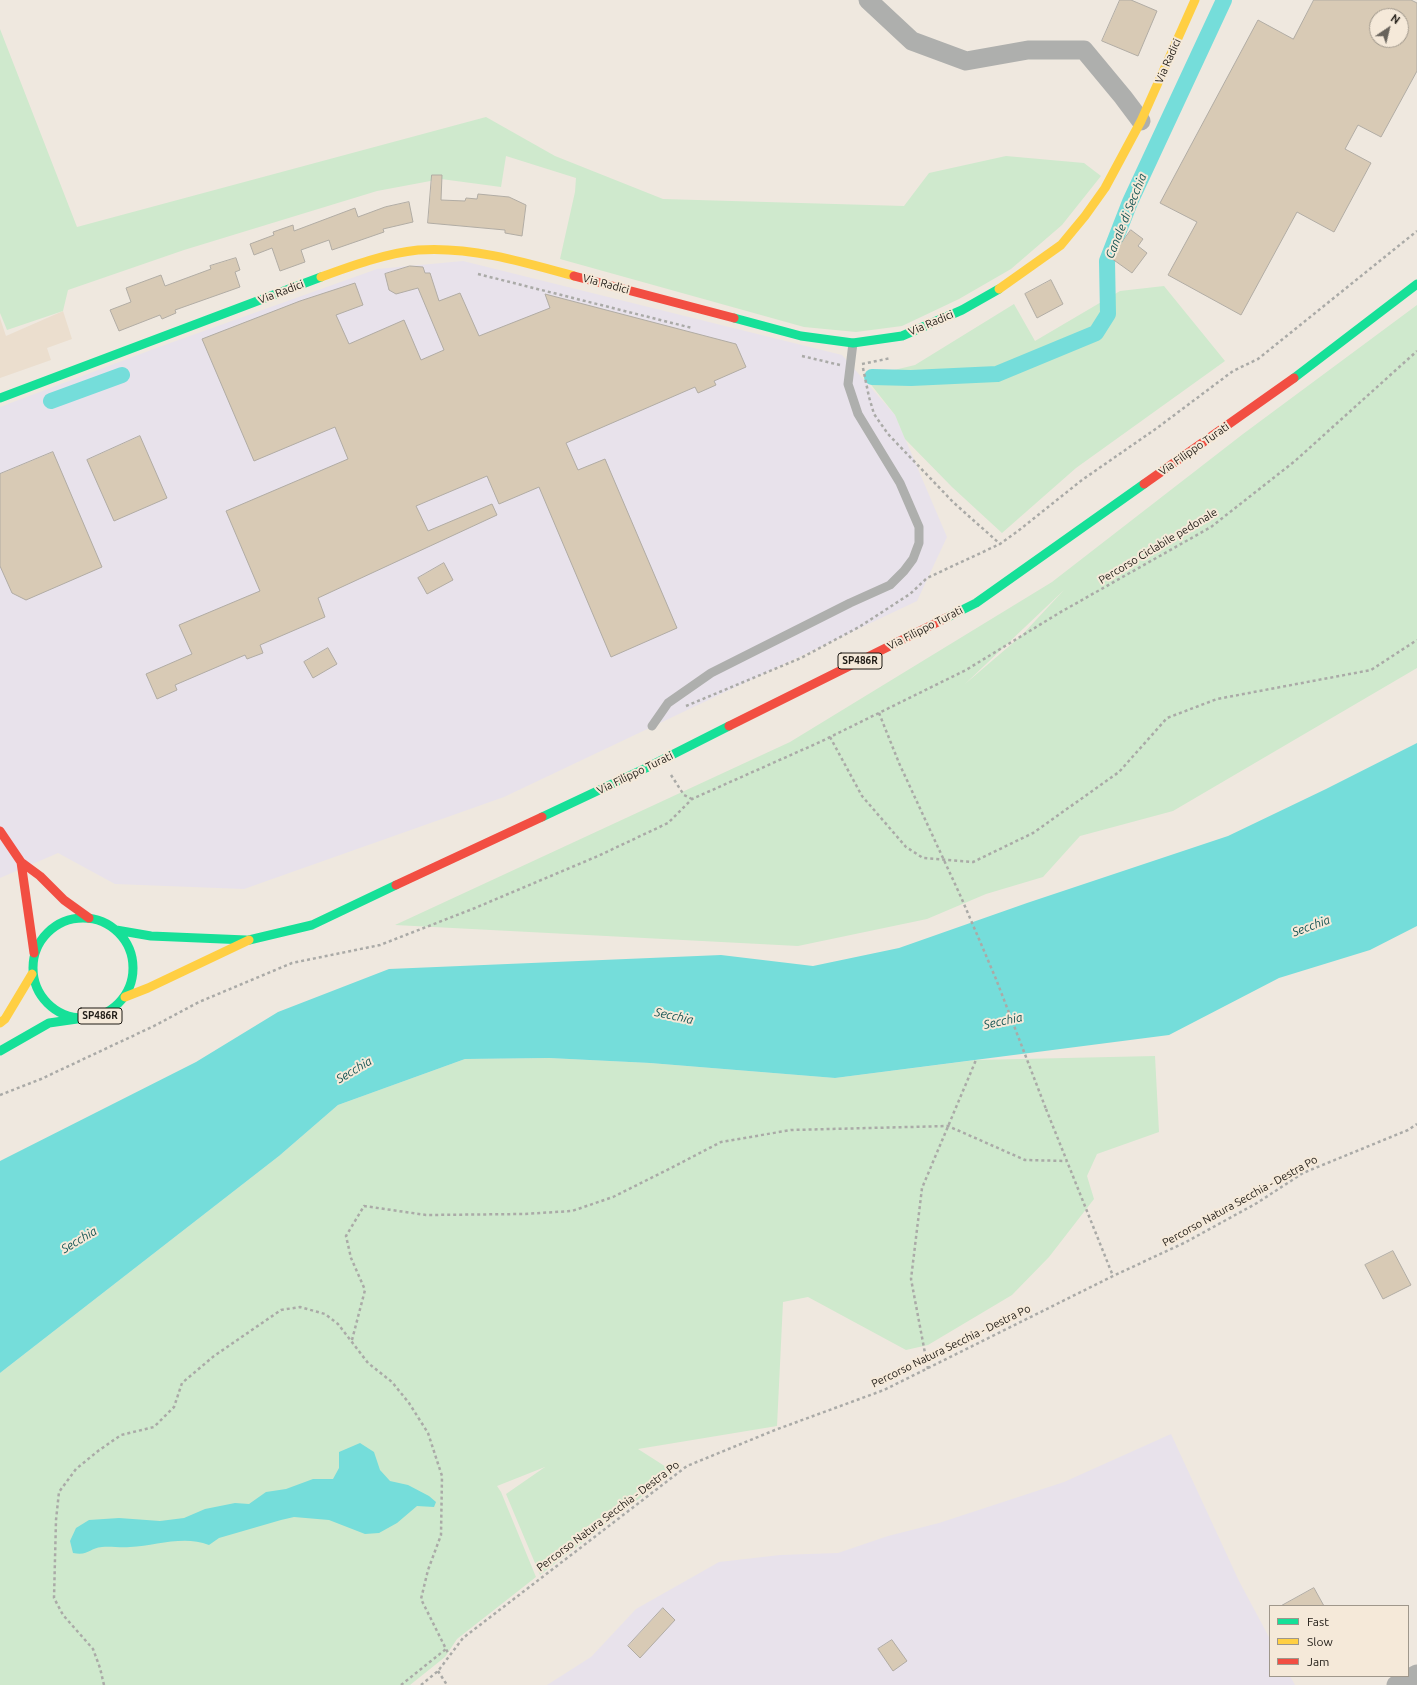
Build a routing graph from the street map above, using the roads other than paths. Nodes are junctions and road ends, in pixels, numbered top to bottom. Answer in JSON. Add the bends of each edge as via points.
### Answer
{"nodes":[{"id":1,"x":868,"y":0,"type":"edge"},
{"id":2,"x":1194,"y":0,"type":"edge"},
{"id":3,"x":1141,"y":121,"type":"junction"},
{"id":4,"x":1417,"y":284,"type":"edge"},
{"id":5,"x":853,"y":343,"type":"junction"},
{"id":6,"x":0,"y":398,"type":"edge"},
{"id":7,"x":652,"y":726,"type":"dead end"},
{"id":8,"x":0,"y":831,"type":"edge"},
{"id":9,"x":21,"y":862,"type":"junction"},
{"id":10,"x":89,"y":918,"type":"junction"},
{"id":11,"x":116,"y":930,"type":"junction"},
{"id":12,"x":249,"y":940,"type":"junction"},
{"id":13,"x":34,"y":953,"type":"junction"},
{"id":14,"x":32,"y":974,"type":"junction"},
{"id":15,"x":125,"y":997,"type":"junction"},
{"id":16,"x":78,"y":1019,"type":"junction"},
{"id":17,"x":0,"y":1023,"type":"edge"},
{"id":18,"x":0,"y":1051,"type":"edge"},
{"id":19,"x":1417,"y":1674,"type":"edge"},
{"id":20,"x":1396,"y":1685,"type":"edge"}],
"edges":[{"from":1,"to":3,"type":"street","via":[[912,42],[966,61],[1028,50],[1084,50]]},
{"from":2,"to":3,"type":"main road","name":"Via Radici"},
{"from":3,"to":5,"type":"main road","name":"Via Radici","via":[[1105,188],[1060,245],[1006,285],[962,310],[902,336]]},
{"from":4,"to":12,"type":"main road","name":"Via Filippo Turati","number":"SP486R","via":[[1291,380],[976,602],[646,768],[312,925]]},
{"from":5,"to":6,"type":"main road","name":"Via Radici","via":[[801,336],[538,266],[468,251],[418,250],[379,258],[327,275]]},
{"from":5,"to":7,"type":"lane","via":[[848,384],[858,414],[900,483],[919,527],[920,543],[913,559],[890,585],[711,673],[668,703]]},
{"from":8,"to":9,"type":"main road"},
{"from":9,"to":10,"type":"main road"},
{"from":9,"to":13,"type":"main road"},
{"from":10,"to":11,"type":"main road","number":"SP486R","via":[[103,922]]},
{"from":10,"to":13,"type":"main road","number":"SP486R","via":[[71,919],[55,925],[46,933]]},
{"from":11,"to":12,"type":"main road","number":"SP486R","via":[[151,936]]},
{"from":11,"to":15,"type":"main road","number":"SP486R","via":[[126,941],[132,954],[132,983]]},
{"from":12,"to":15,"type":"main road","number":"SP486R"},
{"from":13,"to":14,"type":"main road","number":"SP486R"},
{"from":14,"to":16,"type":"main road","number":"SP486R","via":[[37,991],[47,1004],[61,1014]]},
{"from":14,"to":17,"type":"main road","number":"SP486R"},
{"from":15,"to":16,"type":"main road","number":"SP486R","via":[[112,1010],[96,1017]]},
{"from":16,"to":18,"type":"main road","number":"SP486R","via":[[49,1022]]},
{"from":19,"to":20,"type":"street"}]}
